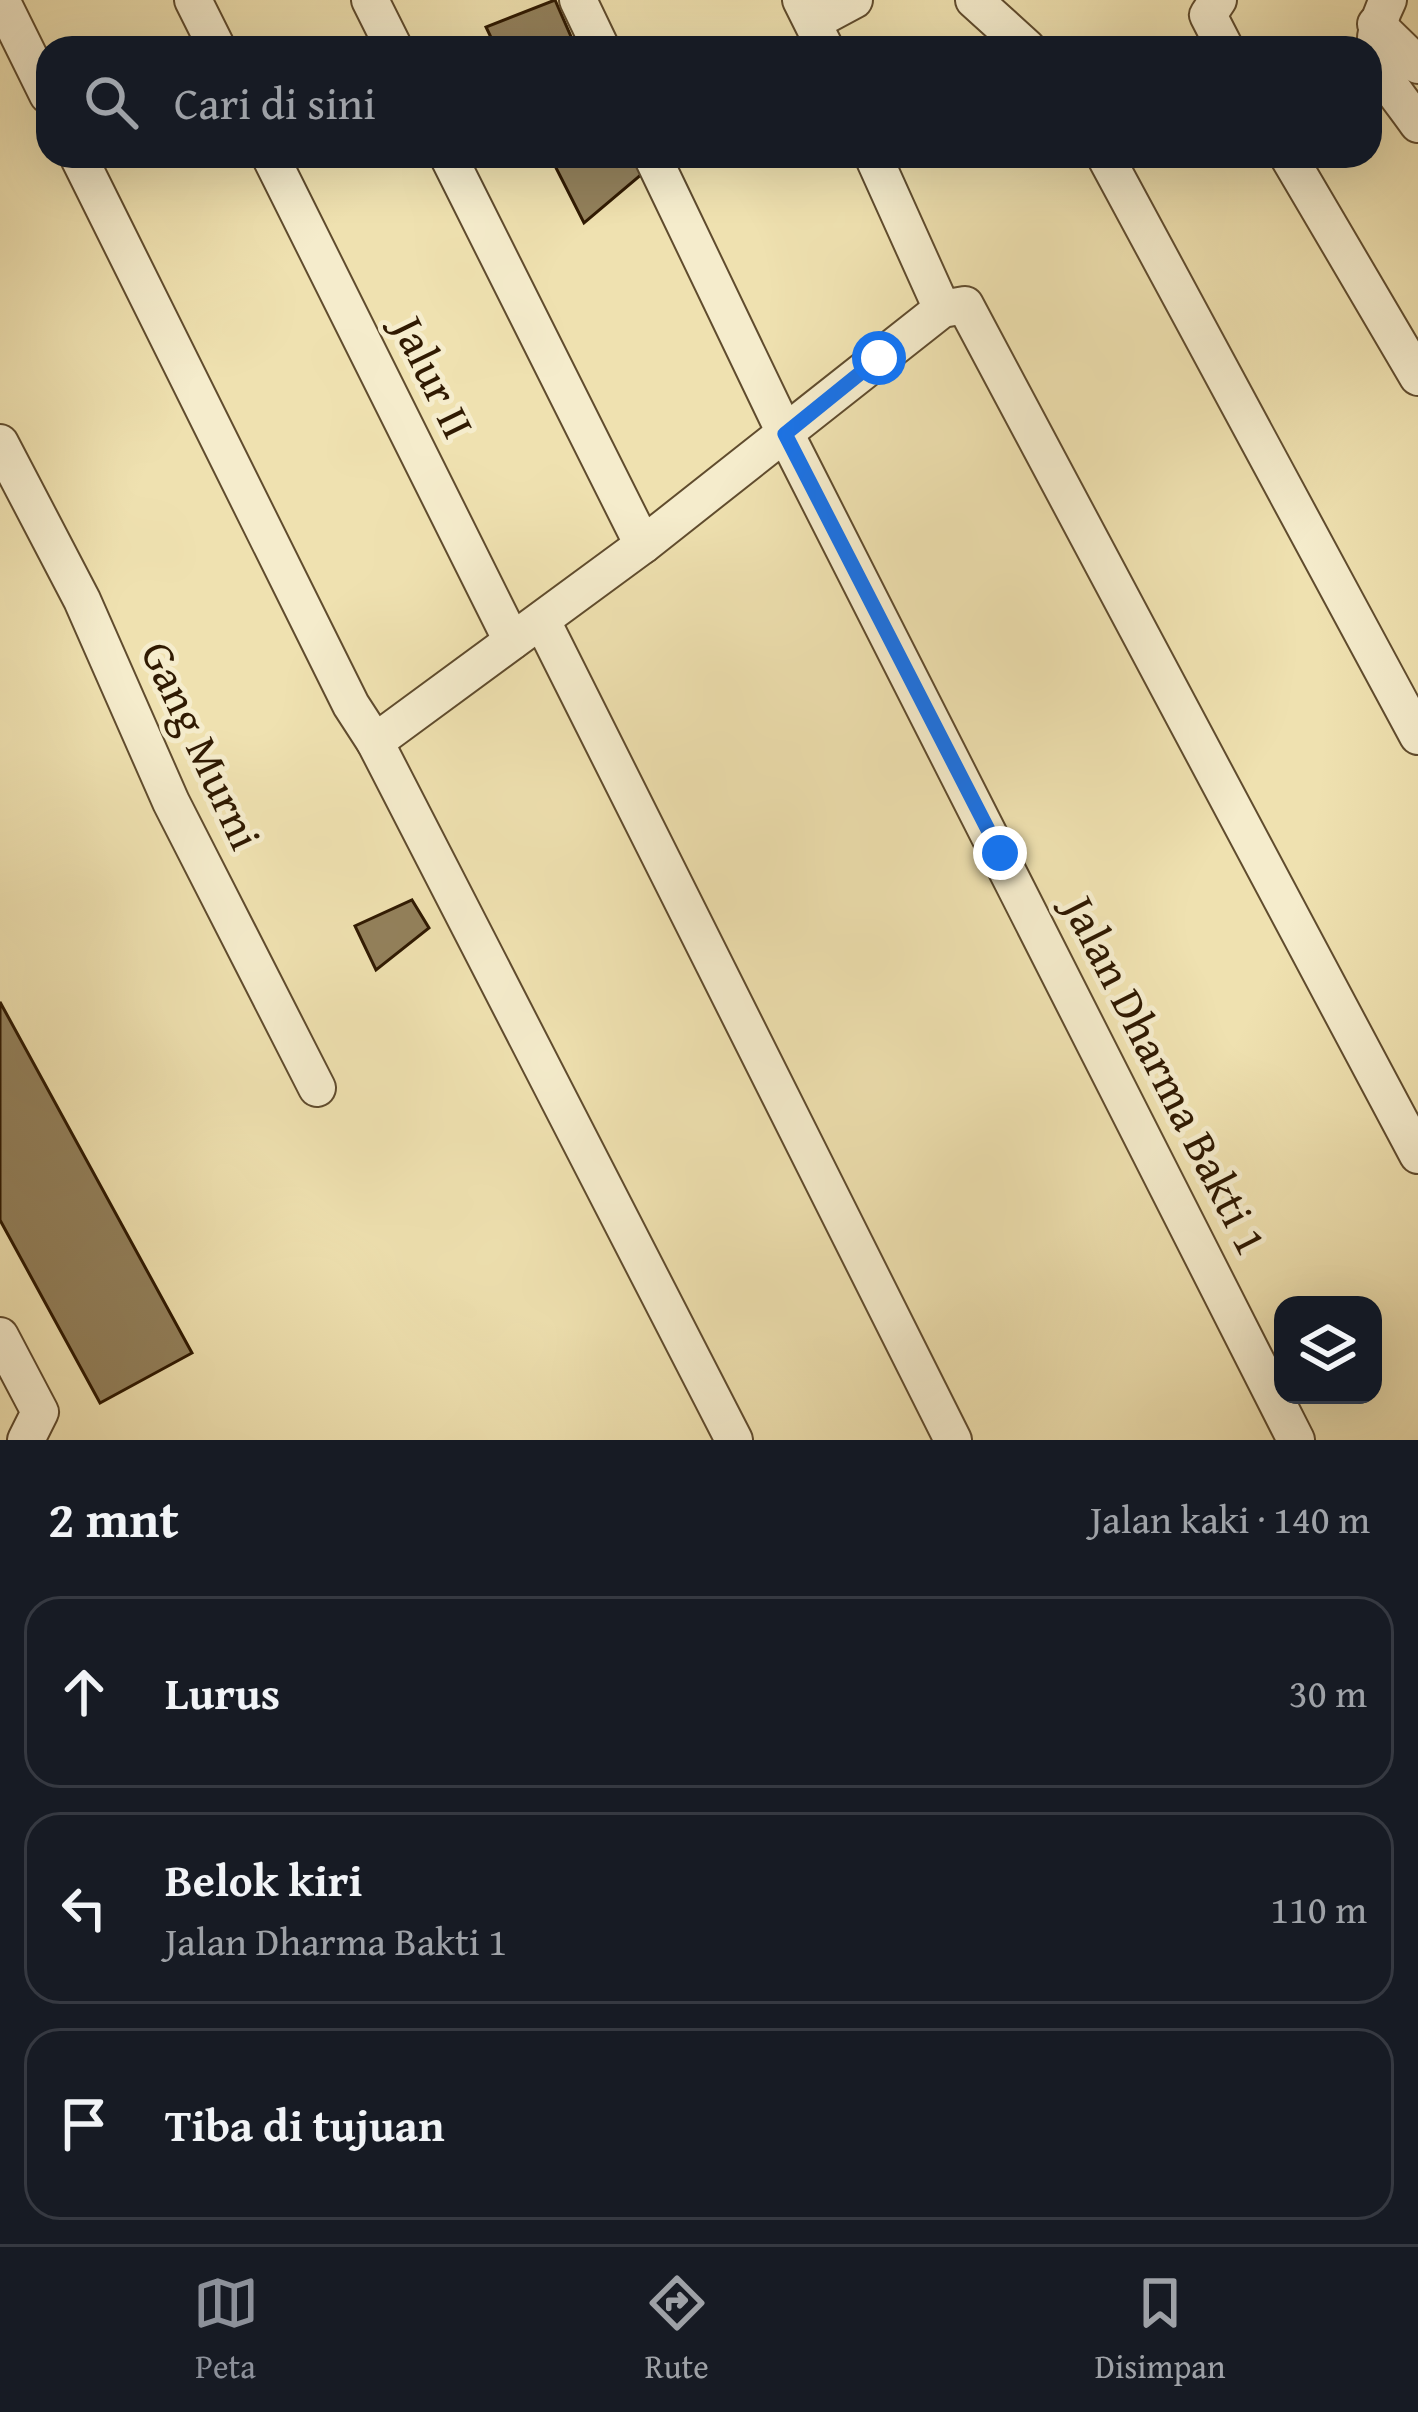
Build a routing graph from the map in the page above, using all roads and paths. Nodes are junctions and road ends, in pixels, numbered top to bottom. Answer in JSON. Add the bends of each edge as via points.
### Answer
{"nodes":[{"id":1,"x":1,"y":0,"type":"edge"},
{"id":2,"x":193,"y":0,"type":"edge"},
{"id":3,"x":370,"y":0,"type":"edge"},
{"id":4,"x":578,"y":0,"type":"edge"},
{"id":5,"x":854,"y":0,"type":"edge"},
{"id":6,"x":974,"y":0,"type":"edge"},
{"id":7,"x":1218,"y":0,"type":"edge"},
{"id":8,"x":1382,"y":12,"type":"edge"},
{"id":9,"x":813,"y":23,"type":"edge"},
{"id":10,"x":211,"y":36,"type":"edge"},
{"id":11,"x":388,"y":36,"type":"edge"},
{"id":12,"x":595,"y":36,"type":"edge"},
{"id":13,"x":1014,"y":36,"type":"edge"},
{"id":14,"x":1219,"y":36,"type":"edge"},
{"id":15,"x":1418,"y":65,"type":"edge"},
{"id":16,"x":36,"y":71,"type":"edge"},
{"id":17,"x":1382,"y":74,"type":"edge"},
{"id":18,"x":1418,"y":124,"type":"edge"},
{"id":19,"x":84,"y":168,"type":"edge"},
{"id":20,"x":277,"y":168,"type":"edge"},
{"id":21,"x":454,"y":168,"type":"edge"},
{"id":22,"x":658,"y":168,"type":"edge"},
{"id":23,"x":878,"y":168,"type":"edge"},
{"id":24,"x":1111,"y":168,"type":"edge"},
{"id":25,"x":1295,"y":168,"type":"edge"},
{"id":26,"x":942,"y":309,"type":"junction"},
{"id":27,"x":1418,"y":377,"type":"edge"},
{"id":28,"x":785,"y":434,"type":"junction"},
{"id":29,"x":0,"y":443,"type":"edge"},
{"id":30,"x":643,"y":544,"type":"junction"},
{"id":31,"x":527,"y":631,"type":"junction"},
{"id":32,"x":1418,"y":736,"type":"edge"},
{"id":33,"x":375,"y":742,"type":"junction"},
{"id":34,"x":317,"y":1088,"type":"dead end"},
{"id":35,"x":1418,"y":1155,"type":"edge"},
{"id":36,"x":0,"y":1336,"type":"edge"},
{"id":37,"x":26,"y":1440,"type":"edge"},
{"id":38,"x":734,"y":1440,"type":"edge"},
{"id":39,"x":953,"y":1440,"type":"edge"},
{"id":40,"x":1296,"y":1440,"type":"edge"}],
"edges":[{"from":1,"to":16,"type":"street"},
{"from":2,"to":10,"type":"street"},
{"from":3,"to":11,"type":"street"},
{"from":4,"to":12,"type":"street"},
{"from":5,"to":9,"type":"street"},
{"from":6,"to":13,"type":"street"},
{"from":7,"to":14,"type":"street","via":[[1208,15]]},
{"from":8,"to":15,"type":"street"},
{"from":17,"to":18,"type":"street"},
{"from":19,"to":33,"type":"street"},
{"from":20,"to":31,"type":"street","name":"Jalur II"},
{"from":21,"to":30,"type":"street"},
{"from":22,"to":28,"type":"street","name":"Jalan Dharma Bakti 1"},
{"from":23,"to":26,"type":"street"},
{"from":24,"to":32,"type":"street"},
{"from":25,"to":27,"type":"street"},
{"from":26,"to":28,"type":"street"},
{"from":26,"to":35,"type":"street","via":[[956,303],[970,313]]},
{"from":28,"to":30,"type":"street"},
{"from":28,"to":40,"type":"street","name":"Jalan Dharma Bakti 1"},
{"from":29,"to":34,"type":"street","name":"Gang Murni"},
{"from":30,"to":31,"type":"street"},
{"from":31,"to":33,"type":"street"},
{"from":31,"to":39,"type":"street","name":"Jalur II"},
{"from":33,"to":38,"type":"street"},
{"from":36,"to":37,"type":"street","via":[[40,1412]]}]}
